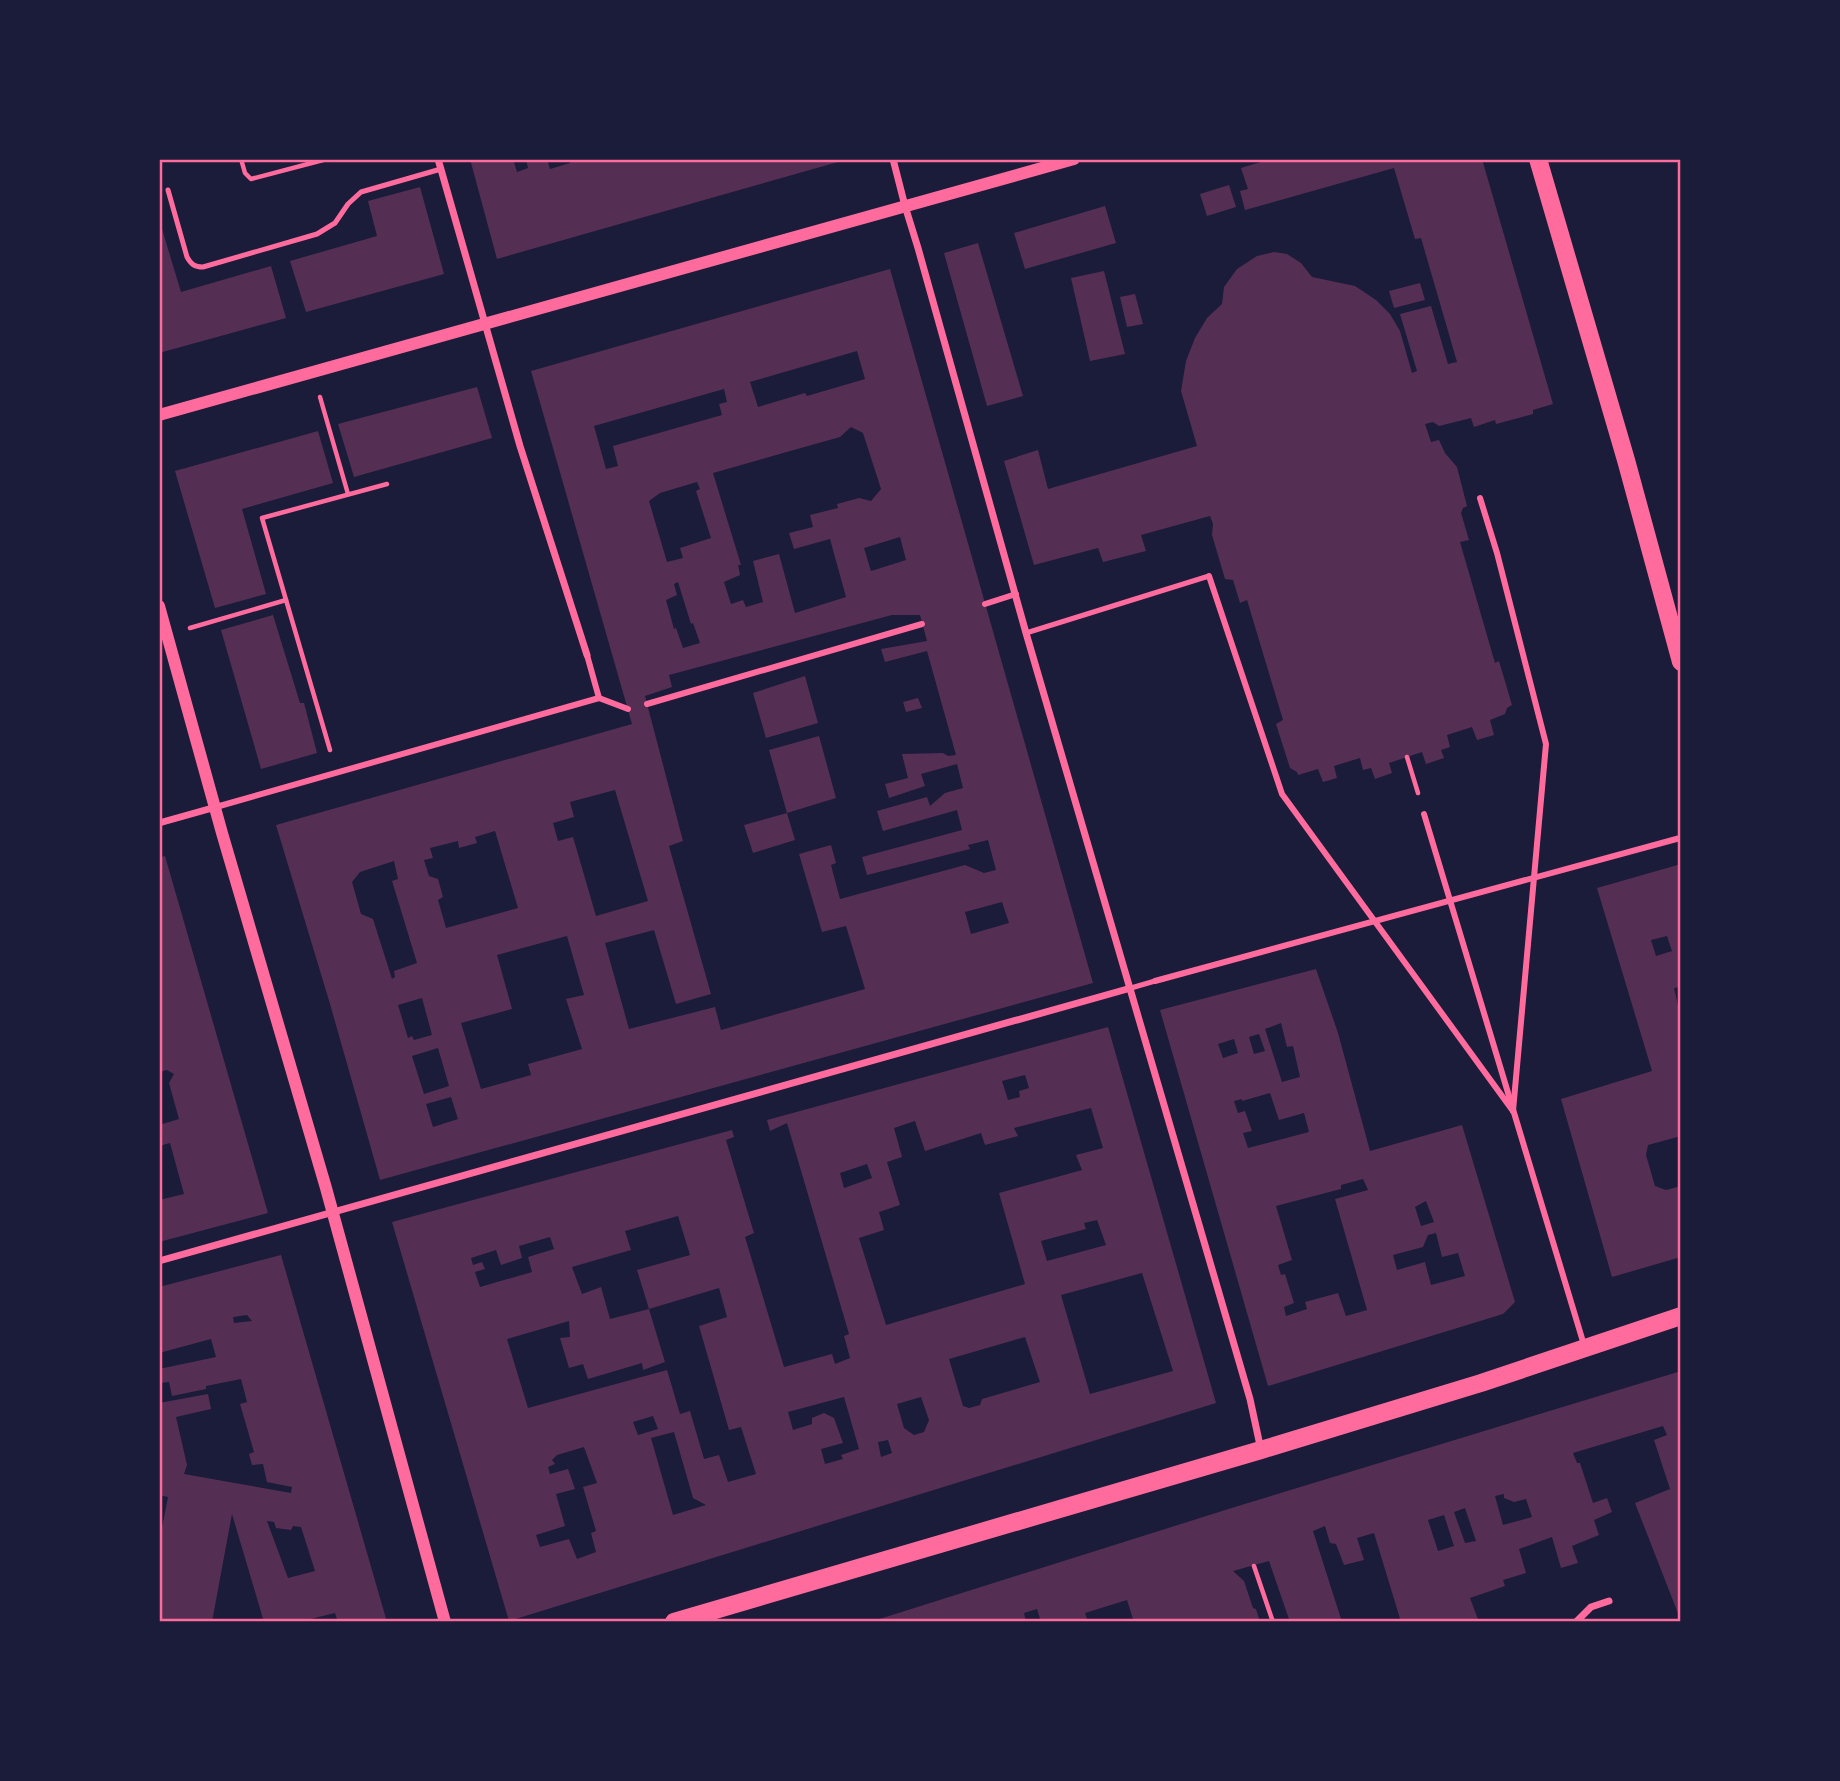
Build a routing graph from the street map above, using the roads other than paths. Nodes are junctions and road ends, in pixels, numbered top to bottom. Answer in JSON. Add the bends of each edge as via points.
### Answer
{"nodes":[{"id":1,"x":438,"y":159,"type":"edge"},
{"id":2,"x":893,"y":159,"type":"edge"},
{"id":3,"x":1074,"y":159,"type":"edge"},
{"id":4,"x":1538,"y":159,"type":"edge"},
{"id":5,"x":441,"y":169,"type":"junction"},
{"id":6,"x":168,"y":190,"type":"dead end"},
{"id":7,"x":905,"y":206,"type":"junction"},
{"id":8,"x":485,"y":323,"type":"junction"},
{"id":9,"x":159,"y":415,"type":"edge"},
{"id":10,"x":1480,"y":498,"type":"dead end"},
{"id":11,"x":1209,"y":576,"type":"joint"},
{"id":12,"x":1016,"y":594,"type":"junction"},
{"id":13,"x":985,"y":604,"type":"dead end"},
{"id":14,"x":159,"y":606,"type":"edge"},
{"id":15,"x":922,"y":624,"type":"dead end"},
{"id":16,"x":1026,"y":633,"type":"junction"},
{"id":17,"x":587,"y":655,"type":"joint"},
{"id":18,"x":1681,"y":662,"type":"edge"},
{"id":19,"x":599,"y":698,"type":"junction"},
{"id":20,"x":647,"y":704,"type":"dead end"},
{"id":21,"x":628,"y":709,"type":"dead end"},
{"id":22,"x":216,"y":807,"type":"junction"},
{"id":23,"x":1424,"y":814,"type":"road end"},
{"id":24,"x":159,"y":823,"type":"edge"},
{"id":25,"x":1680,"y":838,"type":"edge"},
{"id":26,"x":1534,"y":878,"type":"junction"},
{"id":27,"x":1450,"y":901,"type":"junction"},
{"id":28,"x":1374,"y":921,"type":"junction"},
{"id":29,"x":1154,"y":981,"type":"joint"},
{"id":30,"x":1131,"y":988,"type":"junction"},
{"id":31,"x":1513,"y":1111,"type":"junction"},
{"id":32,"x":332,"y":1212,"type":"junction"},
{"id":33,"x":159,"y":1261,"type":"edge"},
{"id":34,"x":1681,"y":1316,"type":"edge"},
{"id":35,"x":1584,"y":1347,"type":"junction"},
{"id":36,"x":1261,"y":1450,"type":"junction"},
{"id":37,"x":1609,"y":1601,"type":"dead end"},
{"id":38,"x":445,"y":1622,"type":"edge"},
{"id":39,"x":674,"y":1622,"type":"edge"},
{"id":40,"x":1576,"y":1622,"type":"edge"}],
"edges":[{"from":1,"to":5,"type":"street"},
{"from":2,"to":7,"type":"street"},
{"from":3,"to":7,"type":"street"},
{"from":4,"to":18,"type":"main road"},
{"from":5,"to":6,"type":"lane","via":[[361,192],[327,230],[203,267],[196,267],[187,257]]},
{"from":5,"to":8,"type":"street"},
{"from":7,"to":8,"type":"street"},
{"from":7,"to":12,"type":"street"},
{"from":8,"to":9,"type":"street"},
{"from":8,"to":17,"type":"street"},
{"from":10,"to":26,"type":"street","via":[[1546,744]]},
{"from":11,"to":16,"type":"lane"},
{"from":11,"to":28,"type":"street","via":[[1282,794]]},
{"from":12,"to":13,"type":"street"},
{"from":12,"to":16,"type":"street"},
{"from":14,"to":22,"type":"street"},
{"from":15,"to":20,"type":"street"},
{"from":16,"to":30,"type":"street"},
{"from":17,"to":19,"type":"street"},
{"from":19,"to":21,"type":"street"},
{"from":19,"to":22,"type":"street"},
{"from":22,"to":24,"type":"street"},
{"from":22,"to":32,"type":"street"},
{"from":23,"to":27,"type":"street"},
{"from":25,"to":26,"type":"street"},
{"from":26,"to":27,"type":"street"},
{"from":26,"to":31,"type":"street"},
{"from":27,"to":28,"type":"street"},
{"from":27,"to":31,"type":"street"},
{"from":28,"to":29,"type":"street"},
{"from":28,"to":31,"type":"street"},
{"from":29,"to":30,"type":"lane"},
{"from":30,"to":32,"type":"street"},
{"from":30,"to":36,"type":"street"},
{"from":31,"to":35,"type":"street"},
{"from":32,"to":33,"type":"street"},
{"from":32,"to":38,"type":"street"},
{"from":34,"to":35,"type":"main road"},
{"from":35,"to":36,"type":"main road"},
{"from":36,"to":39,"type":"main road"},
{"from":37,"to":40,"type":"street","via":[[1591,1607]]}]}
